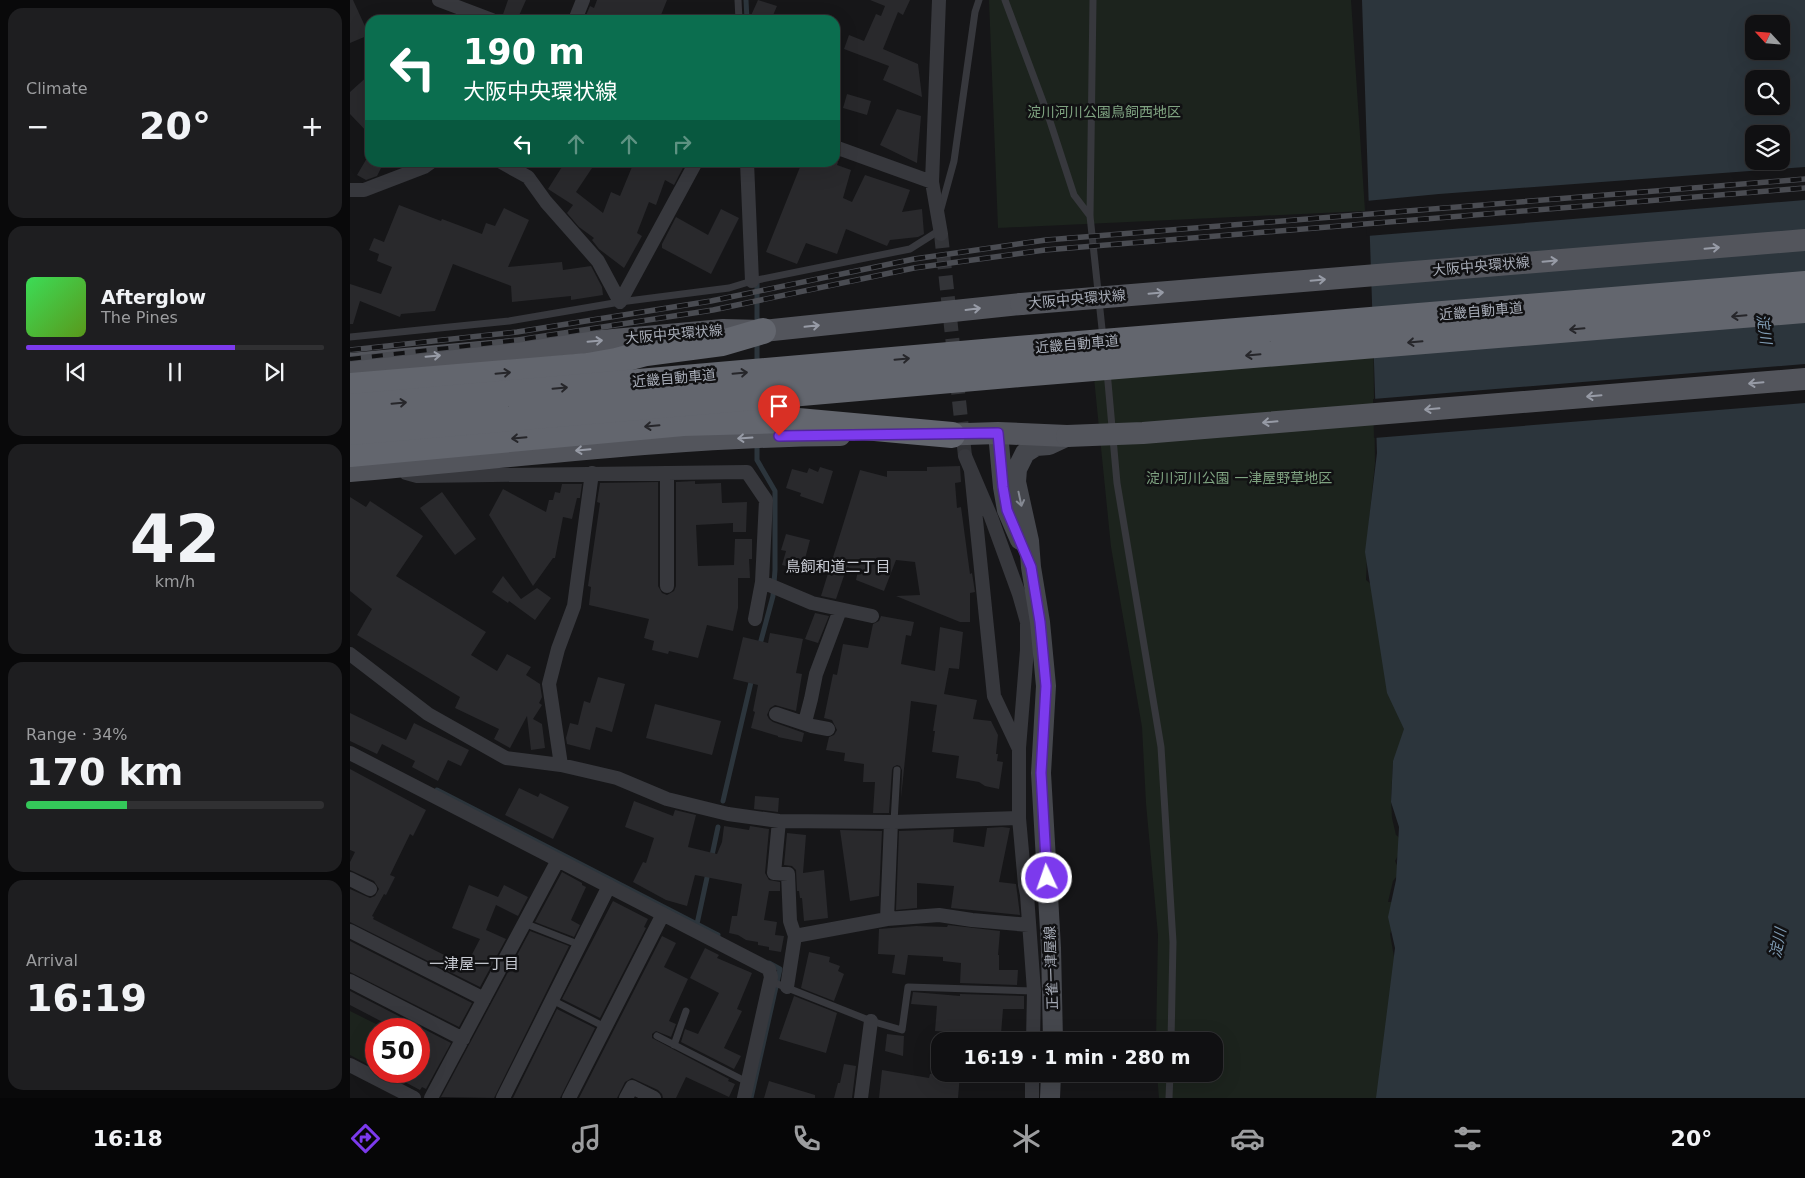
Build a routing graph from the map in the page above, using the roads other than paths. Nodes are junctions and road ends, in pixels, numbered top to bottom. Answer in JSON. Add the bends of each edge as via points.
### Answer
{"nodes":[{"id":1,"x":583,"y":0,"type":"edge"},
{"id":2,"x":738,"y":0,"type":"edge"},
{"id":3,"x":939,"y":0,"type":"edge"},
{"id":4,"x":979,"y":0,"type":"edge"},
{"id":5,"x":1005,"y":0,"type":"edge"},
{"id":6,"x":1093,"y":0,"type":"edge"},
{"id":7,"x":443,"y":1,"type":"edge"},
{"id":8,"x":479,"y":15,"type":"edge"},
{"id":9,"x":578,"y":15,"type":"edge"},
{"id":10,"x":739,"y":15,"type":"edge"},
{"id":11,"x":840,"y":149,"type":"edge"},
{"id":12,"x":424,"y":167,"type":"edge"},
{"id":13,"x":509,"y":167,"type":"edge"},
{"id":14,"x":693,"y":167,"type":"edge"},
{"id":15,"x":747,"y":167,"type":"edge"},
{"id":16,"x":932,"y":182,"type":"junction"},
{"id":17,"x":350,"y":190,"type":"edge"},
{"id":18,"x":1090,"y":216,"type":"junction"},
{"id":19,"x":940,"y":227,"type":"junction"},
{"id":20,"x":1805,"y":240,"type":"edge"},
{"id":21,"x":747,"y":282,"type":"junction"},
{"id":22,"x":1805,"y":284,"type":"edge"},
{"id":23,"x":620,"y":302,"type":"junction"},
{"id":24,"x":1805,"y":310,"type":"edge"},
{"id":25,"x":763,"y":331,"type":"junction"},
{"id":26,"x":350,"y":337,"type":"edge"},
{"id":27,"x":1104,"y":347,"type":"dead end"},
{"id":28,"x":1105,"y":357,"type":"dead end"},
{"id":29,"x":350,"y":364,"type":"edge"},
{"id":30,"x":1805,"y":379,"type":"edge"},
{"id":31,"x":350,"y":386,"type":"edge"},
{"id":32,"x":350,"y":407,"type":"edge"},
{"id":33,"x":350,"y":432,"type":"edge"},
{"id":34,"x":998,"y":433,"type":"junction"},
{"id":35,"x":1023,"y":443,"type":"junction"},
{"id":36,"x":959,"y":445,"type":"junction"},
{"id":37,"x":350,"y":454,"type":"edge"},
{"id":38,"x":385,"y":468,"type":"junction"},
{"id":39,"x":971,"y":470,"type":"junction"},
{"id":40,"x":350,"y":471,"type":"edge"},
{"id":41,"x":592,"y":473,"type":"junction"},
{"id":42,"x":667,"y":473,"type":"junction"},
{"id":43,"x":1031,"y":567,"type":"junction"},
{"id":44,"x":762,"y":582,"type":"junction"},
{"id":45,"x":668,"y":586,"type":"dead end"},
{"id":46,"x":840,"y":610,"type":"junction"},
{"id":47,"x":872,"y":616,"type":"dead end"},
{"id":48,"x":755,"y":619,"type":"dead end"},
{"id":49,"x":350,"y":654,"type":"edge"},
{"id":50,"x":776,"y":714,"type":"dead end"},
{"id":51,"x":805,"y":722,"type":"junction"},
{"id":52,"x":828,"y":729,"type":"dead end"},
{"id":53,"x":1019,"y":750,"type":"junction"},
{"id":54,"x":350,"y":753,"type":"edge"},
{"id":55,"x":561,"y":765,"type":"junction"},
{"id":56,"x":897,"y":770,"type":"dead end"},
{"id":57,"x":1019,"y":818,"type":"junction"},
{"id":58,"x":779,"y":821,"type":"junction"},
{"id":59,"x":893,"y":822,"type":"junction"},
{"id":60,"x":558,"y":860,"type":"junction"},
{"id":61,"x":350,"y":879,"type":"edge"},
{"id":62,"x":609,"y":886,"type":"junction"},
{"id":63,"x":370,"y":889,"type":"dead end"},
{"id":64,"x":663,"y":914,"type":"junction"},
{"id":65,"x":887,"y":919,"type":"junction"},
{"id":66,"x":524,"y":923,"type":"junction"},
{"id":67,"x":1029,"y":925,"type":"junction"},
{"id":68,"x":350,"y":931,"type":"edge"},
{"id":69,"x":795,"y":936,"type":"junction"},
{"id":70,"x":580,"y":945,"type":"junction"},
{"id":71,"x":350,"y":981,"type":"edge"},
{"id":72,"x":770,"y":981,"type":"junction"},
{"id":73,"x":787,"y":988,"type":"junction"},
{"id":74,"x":1034,"y":992,"type":"junction"},
{"id":75,"x":484,"y":1000,"type":"junction"},
{"id":76,"x":552,"y":1000,"type":"junction"},
{"id":77,"x":686,"y":1011,"type":"dead end"},
{"id":78,"x":871,"y":1021,"type":"junction"},
{"id":79,"x":605,"y":1027,"type":"junction"},
{"id":80,"x":1033,"y":1032,"type":"edge"},
{"id":81,"x":1053,"y":1032,"type":"edge"},
{"id":82,"x":1171,"y":1032,"type":"edge"},
{"id":83,"x":657,"y":1036,"type":"dead end"},
{"id":84,"x":463,"y":1039,"type":"junction"},
{"id":85,"x":674,"y":1045,"type":"junction"},
{"id":86,"x":350,"y":1066,"type":"edge"},
{"id":87,"x":748,"y":1082,"type":"junction"},
{"id":88,"x":1032,"y":1082,"type":"edge"},
{"id":89,"x":1051,"y":1082,"type":"edge"},
{"id":90,"x":1170,"y":1082,"type":"edge"},
{"id":91,"x":414,"y":1098,"type":"edge"},
{"id":92,"x":431,"y":1098,"type":"edge"},
{"id":93,"x":503,"y":1098,"type":"edge"},
{"id":94,"x":569,"y":1098,"type":"edge"},
{"id":95,"x":626,"y":1098,"type":"edge"},
{"id":96,"x":654,"y":1098,"type":"edge"},
{"id":97,"x":744,"y":1098,"type":"edge"},
{"id":98,"x":861,"y":1098,"type":"edge"},
{"id":99,"x":1032,"y":1098,"type":"edge"},
{"id":100,"x":1050,"y":1098,"type":"edge"},
{"id":101,"x":1169,"y":1098,"type":"edge"}],
"edges":[{"from":1,"to":9,"type":"street"},
{"from":2,"to":10,"type":"lane"},
{"from":3,"to":16,"type":"street"},
{"from":4,"to":19,"type":"lane","via":[[954,161]]},
{"from":5,"to":18,"type":"lane","via":[[1074,195]]},
{"from":6,"to":18,"type":"lane"},
{"from":7,"to":8,"type":"street"},
{"from":11,"to":16,"type":"street"},
{"from":12,"to":17,"type":"street","via":[[364,190]]},
{"from":13,"to":23,"type":"street","via":[[528,177],[598,261]]},
{"from":14,"to":23,"type":"street"},
{"from":15,"to":21,"type":"street"},
{"from":16,"to":19,"type":"street"},
{"from":18,"to":27,"type":"lane"},
{"from":19,"to":21,"type":"lane","via":[[910,249]]},
{"from":25,"to":20,"type":"main road","name":"大阪中央環状線","one_way":true,"bridge":true,"via":[[1021,304]]},
{"from":21,"to":23,"type":"lane","via":[[729,288]]},
{"from":32,"to":22,"type":"highway","name":"近畿自動車道","one_way":true,"bridge":true,"via":[[1018,348]]},
{"from":23,"to":26,"type":"lane","via":[[509,321]]},
{"from":24,"to":33,"type":"highway","name":"近畿自動車道","one_way":true,"bridge":true},
{"from":29,"to":25,"type":"main road","name":"大阪中央環状線","one_way":true,"via":[[713,330]]},
{"from":31,"to":25,"type":"highway","one_way":true,"via":[[588,366],[646,353],[722,343]]},
{"from":28,"to":82,"type":"lane","via":[[1118,483],[1161,747],[1173,942]]},
{"from":30,"to":35,"type":"main road","one_way":true,"bridge":true,"via":[[1152,432],[1067,436]]},
{"from":34,"to":35,"type":"main road"},
{"from":34,"to":36,"type":"main road"},
{"from":34,"to":43,"type":"main road","name":"正雀一津屋線","via":[[1007,510]]},
{"from":35,"to":43,"type":"main road","name":"正雀一津屋線","one_way":true,"via":[[1016,482],[1029,541]]},
{"from":36,"to":37,"type":"highway","one_way":true,"via":[[787,420],[684,423]]},
{"from":36,"to":38,"type":"main road","one_way":true,"via":[[779,436]]},
{"from":36,"to":39,"type":"street"},
{"from":38,"to":40,"type":"main road"},
{"from":38,"to":41,"type":"street","via":[[417,476]]},
{"from":39,"to":53,"type":"street","via":[[994,696]]},
{"from":39,"to":53,"type":"street","via":[[991,517],[1027,622]]},
{"from":41,"to":42,"type":"street"},
{"from":41,"to":55,"type":"street","via":[[574,606],[549,684]]},
{"from":42,"to":44,"type":"street","via":[[747,472],[766,500]]},
{"from":42,"to":45,"type":"street"},
{"from":43,"to":81,"type":"main road","name":"正雀一津屋線","via":[[1046,686],[1041,773]]},
{"from":44,"to":46,"type":"street","via":[[812,603]]},
{"from":44,"to":48,"type":"street"},
{"from":46,"to":47,"type":"street"},
{"from":46,"to":51,"type":"street","via":[[816,674]]},
{"from":49,"to":55,"type":"street","via":[[428,714],[506,758]]},
{"from":50,"to":51,"type":"street"},
{"from":51,"to":52,"type":"street"},
{"from":53,"to":57,"type":"street"},
{"from":54,"to":60,"type":"street"},
{"from":55,"to":58,"type":"street","via":[[617,778],[666,800]]},
{"from":56,"to":59,"type":"lane"},
{"from":57,"to":59,"type":"street"},
{"from":57,"to":67,"type":"street"},
{"from":58,"to":59,"type":"street"},
{"from":58,"to":69,"type":"street","via":[[774,873],[788,874],[790,921]]},
{"from":59,"to":65,"type":"street"},
{"from":60,"to":62,"type":"street"},
{"from":60,"to":66,"type":"street"},
{"from":61,"to":63,"type":"street"},
{"from":62,"to":64,"type":"street"},
{"from":62,"to":70,"type":"street"},
{"from":64,"to":72,"type":"street","via":[[769,969]]},
{"from":64,"to":79,"type":"street"},
{"from":65,"to":67,"type":"street","via":[[939,915]]},
{"from":65,"to":69,"type":"street"},
{"from":66,"to":70,"type":"lane"},
{"from":66,"to":75,"type":"street"},
{"from":67,"to":74,"type":"street"},
{"from":68,"to":75,"type":"street"},
{"from":69,"to":73,"type":"street"},
{"from":70,"to":76,"type":"street"},
{"from":71,"to":84,"type":"street"},
{"from":72,"to":73,"type":"lane"},
{"from":72,"to":87,"type":"street"},
{"from":73,"to":78,"type":"lane"},
{"from":74,"to":78,"type":"lane","via":[[908,987],[902,1030]]},
{"from":74,"to":80,"type":"street"},
{"from":75,"to":84,"type":"street"},
{"from":76,"to":79,"type":"lane"},
{"from":76,"to":93,"type":"street"},
{"from":77,"to":85,"type":"lane"},
{"from":78,"to":98,"type":"street"},
{"from":79,"to":94,"type":"street"},
{"from":83,"to":85,"type":"lane"},
{"from":84,"to":92,"type":"street"},
{"from":85,"to":87,"type":"lane"},
{"from":86,"to":91,"type":"street"},
{"from":87,"to":97,"type":"street"},
{"from":88,"to":99,"type":"street"},
{"from":89,"to":100,"type":"main road"},
{"from":90,"to":101,"type":"lane"},
{"from":95,"to":96,"type":"street","via":[[632,1087]]}]}
